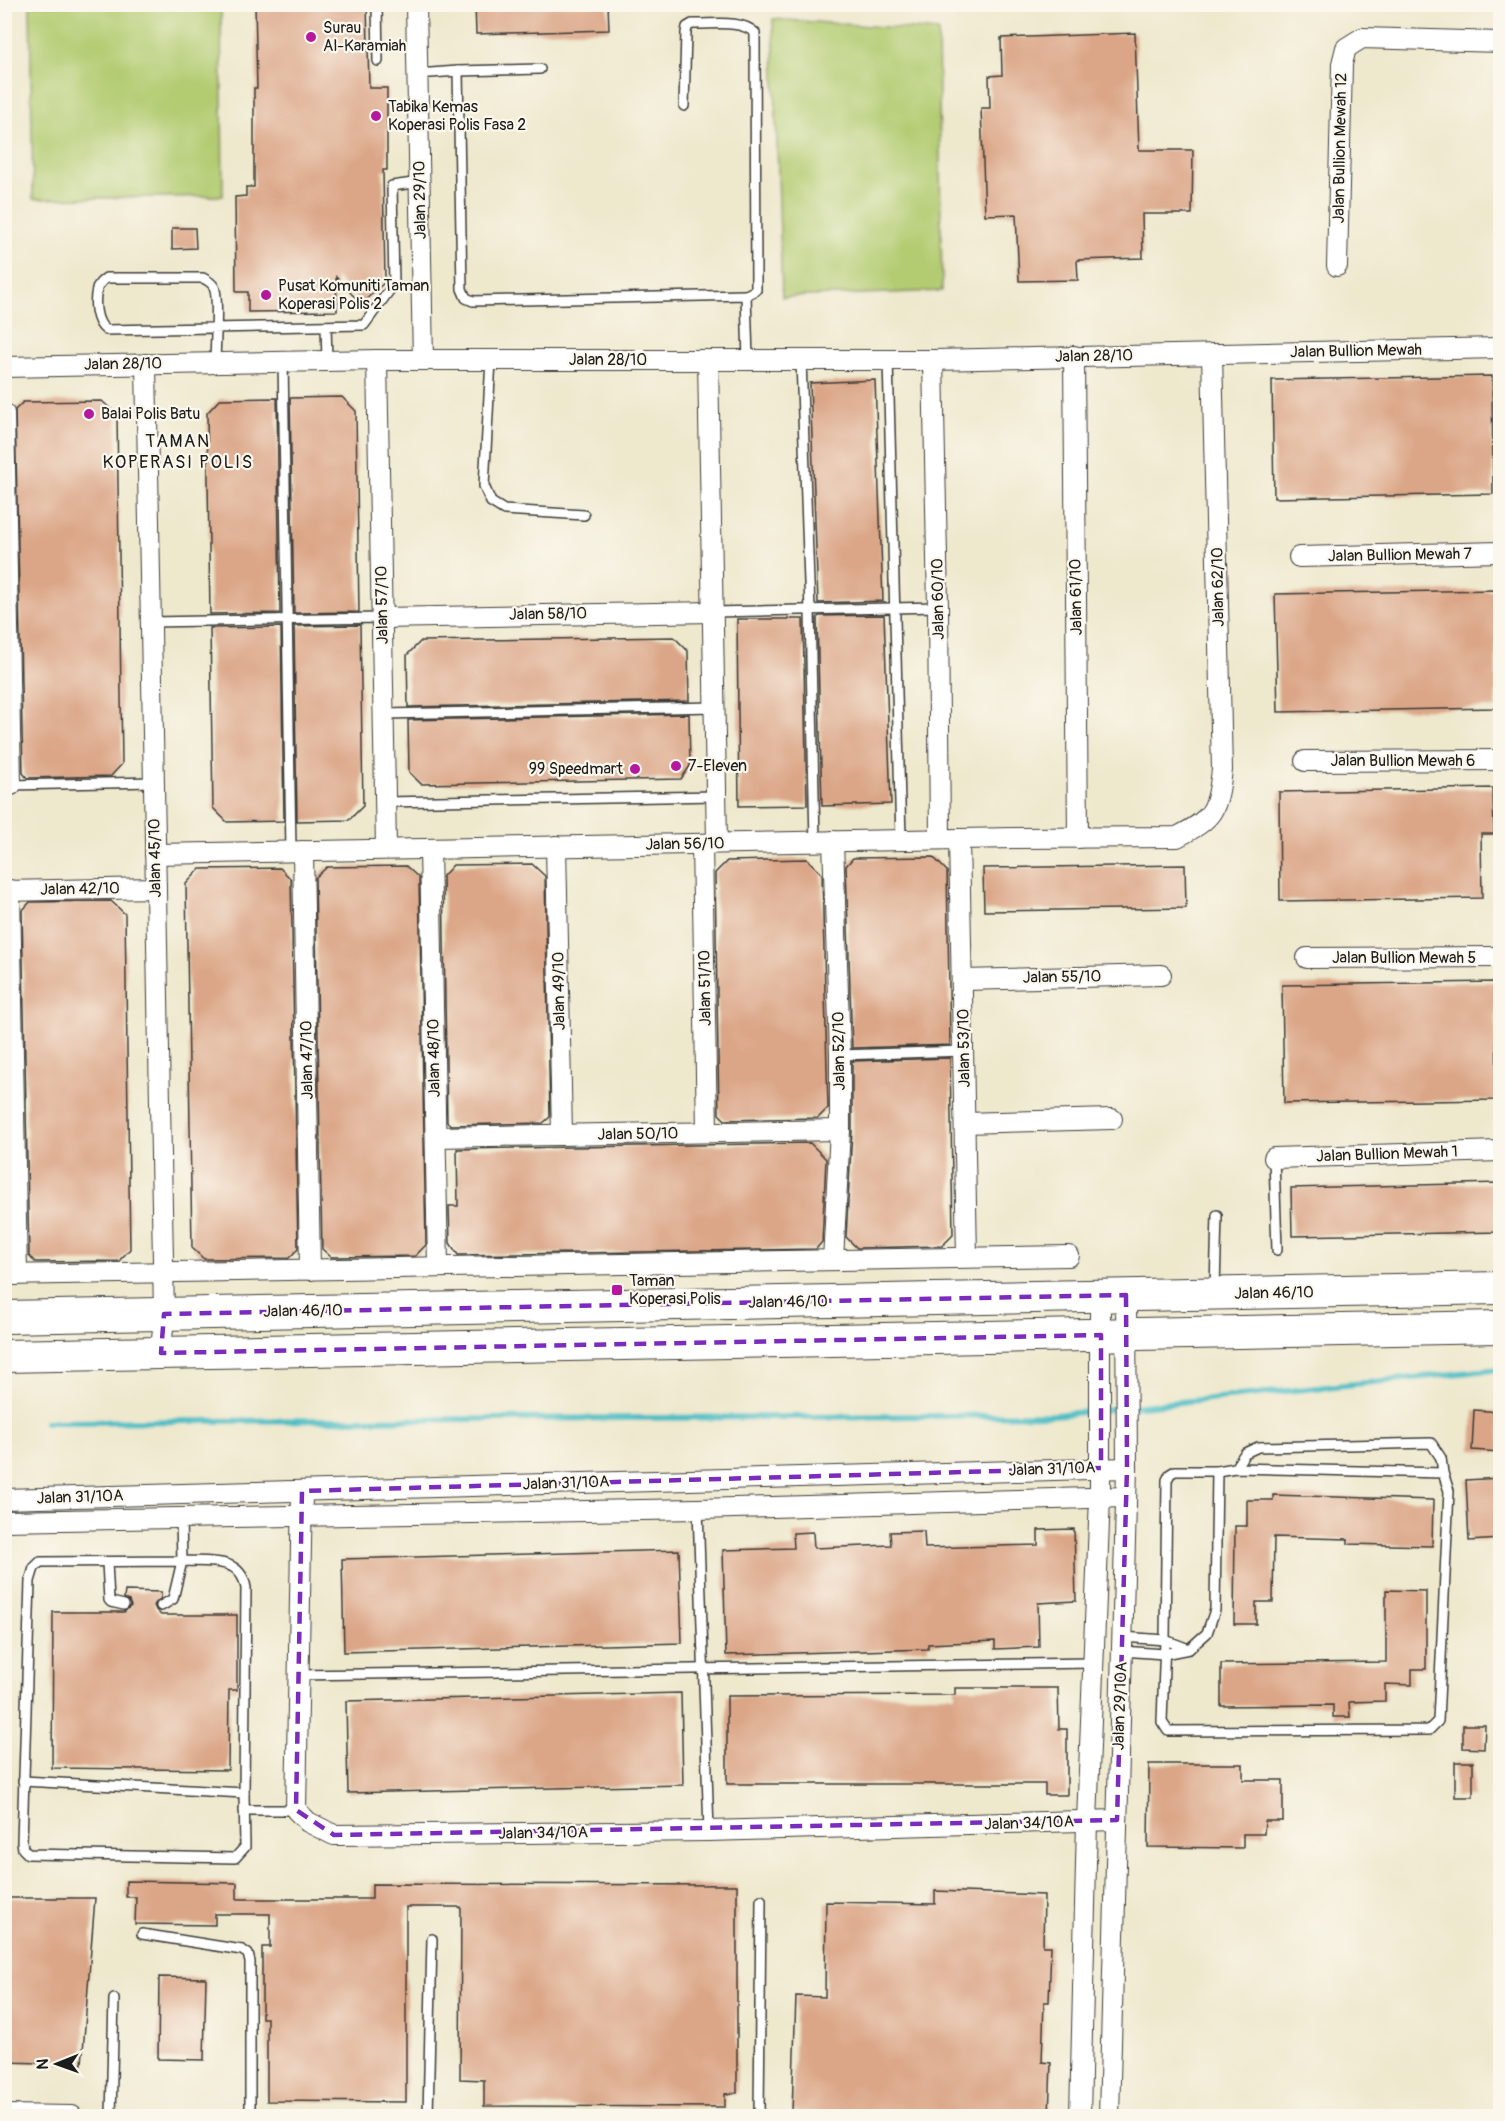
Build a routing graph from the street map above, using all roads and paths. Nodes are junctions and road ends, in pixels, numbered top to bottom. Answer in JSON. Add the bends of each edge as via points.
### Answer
{"nodes":[{"id":1,"x":377,"y":4,"type":"edge"},
{"id":2,"x":416,"y":4,"type":"edge"},
{"id":3,"x":1500,"y":42,"type":"edge"},
{"id":4,"x":378,"y":61,"type":"dead end"},
{"id":5,"x":540,"y":69,"type":"dead end"},
{"id":6,"x":458,"y":71,"type":"junction"},
{"id":7,"x":417,"y":74,"type":"junction"},
{"id":8,"x":684,"y":106,"type":"dead end"},
{"id":9,"x":420,"y":182,"type":"junction"},
{"id":10,"x":1337,"y":266,"type":"dead end"},
{"id":11,"x":746,"y":295,"type":"junction"},
{"id":12,"x":326,"y":326,"type":"junction"},
{"id":13,"x":215,"y":328,"type":"junction"},
{"id":14,"x":1500,"y":348,"type":"edge"},
{"id":15,"x":1212,"y":354,"type":"junction"},
{"id":16,"x":1074,"y":356,"type":"junction"},
{"id":17,"x":377,"y":360,"type":"junction"},
{"id":18,"x":423,"y":360,"type":"junction"},
{"id":19,"x":490,"y":360,"type":"junction"},
{"id":20,"x":708,"y":360,"type":"junction"},
{"id":21,"x":748,"y":360,"type":"junction"},
{"id":22,"x":801,"y":360,"type":"junction"},
{"id":23,"x":888,"y":360,"type":"junction"},
{"id":24,"x":933,"y":360,"type":"junction"},
{"id":25,"x":283,"y":361,"type":"junction"},
{"id":26,"x":327,"y":361,"type":"junction"},
{"id":27,"x":215,"y":363,"type":"junction"},
{"id":28,"x":146,"y":364,"type":"junction"},
{"id":29,"x":4,"y":367,"type":"edge"},
{"id":30,"x":4,"y":413,"type":"edge"},
{"id":31,"x":584,"y":515,"type":"dead end"},
{"id":32,"x":1500,"y":552,"type":"edge"},
{"id":33,"x":1299,"y":557,"type":"dead end"},
{"id":34,"x":938,"y":607,"type":"junction"},
{"id":35,"x":895,"y":608,"type":"junction"},
{"id":36,"x":810,"y":610,"type":"junction"},
{"id":37,"x":713,"y":612,"type":"junction"},
{"id":38,"x":382,"y":618,"type":"junction"},
{"id":39,"x":288,"y":619,"type":"junction"},
{"id":40,"x":151,"y":622,"type":"junction"},
{"id":41,"x":715,"y":707,"type":"junction"},
{"id":42,"x":384,"y":714,"type":"junction"},
{"id":43,"x":1500,"y":760,"type":"edge"},
{"id":44,"x":1305,"y":761,"type":"dead end"},
{"id":45,"x":154,"y":782,"type":"junction"},
{"id":46,"x":8,"y":785,"type":"edge"},
{"id":47,"x":717,"y":795,"type":"junction"},
{"id":48,"x":385,"y":802,"type":"junction"},
{"id":49,"x":1209,"y":817,"type":"joint"},
{"id":50,"x":1078,"y":838,"type":"junction"},
{"id":51,"x":950,"y":839,"type":"junction"},
{"id":52,"x":901,"y":840,"type":"junction"},
{"id":53,"x":824,"y":841,"type":"junction"},
{"id":54,"x":710,"y":843,"type":"junction"},
{"id":55,"x":556,"y":846,"type":"junction"},
{"id":56,"x":386,"y":849,"type":"junction"},
{"id":57,"x":430,"y":849,"type":"junction"},
{"id":58,"x":297,"y":851,"type":"junction"},
{"id":59,"x":155,"y":854,"type":"junction"},
{"id":60,"x":156,"y":888,"type":"junction"},
{"id":61,"x":7,"y":890,"type":"edge"},
{"id":62,"x":1500,"y":957,"type":"edge"},
{"id":63,"x":1307,"y":958,"type":"dead end"},
{"id":64,"x":1161,"y":975,"type":"dead end"},
{"id":65,"x":963,"y":980,"type":"junction"},
{"id":66,"x":964,"y":1051,"type":"junction"},
{"id":67,"x":840,"y":1055,"type":"junction"},
{"id":68,"x":1112,"y":1119,"type":"dead end"},
{"id":69,"x":965,"y":1123,"type":"junction"},
{"id":70,"x":840,"y":1130,"type":"junction"},
{"id":71,"x":707,"y":1132,"type":"junction"},
{"id":72,"x":562,"y":1135,"type":"junction"},
{"id":73,"x":435,"y":1137,"type":"junction"},
{"id":74,"x":1500,"y":1150,"type":"edge"},
{"id":75,"x":1274,"y":1158,"type":"joint"},
{"id":76,"x":1217,"y":1215,"type":"dead end"},
{"id":77,"x":1277,"y":1250,"type":"dead end"},
{"id":78,"x":1069,"y":1256,"type":"dead end"},
{"id":79,"x":967,"y":1257,"type":"junction"},
{"id":80,"x":833,"y":1260,"type":"junction"},
{"id":81,"x":438,"y":1267,"type":"junction"},
{"id":82,"x":310,"y":1270,"type":"junction"},
{"id":83,"x":163,"y":1272,"type":"junction"},
{"id":84,"x":11,"y":1275,"type":"edge"},
{"id":85,"x":1500,"y":1288,"type":"edge"},
{"id":86,"x":1215,"y":1294,"type":"junction"},
{"id":87,"x":1113,"y":1295,"type":"junction"},
{"id":88,"x":164,"y":1314,"type":"junction"},
{"id":89,"x":4,"y":1317,"type":"edge"},
{"id":90,"x":1500,"y":1327,"type":"edge"},
{"id":91,"x":1113,"y":1334,"type":"junction"},
{"id":92,"x":161,"y":1353,"type":"junction"},
{"id":93,"x":4,"y":1356,"type":"edge"},
{"id":94,"x":1101,"y":1468,"type":"junction"},
{"id":95,"x":1127,"y":1468,"type":"junction"},
{"id":96,"x":1235,"y":1468,"type":"junction"},
{"id":97,"x":1217,"y":1471,"type":"junction"},
{"id":98,"x":1443,"y":1473,"type":"junction"},
{"id":99,"x":302,"y":1491,"type":"junction"},
{"id":100,"x":1100,"y":1497,"type":"junction"},
{"id":101,"x":1126,"y":1497,"type":"junction"},
{"id":102,"x":4,"y":1499,"type":"edge"},
{"id":103,"x":698,"y":1509,"type":"junction"},
{"id":104,"x":301,"y":1516,"type":"junction"},
{"id":105,"x":181,"y":1519,"type":"junction"},
{"id":106,"x":4,"y":1521,"type":"edge"},
{"id":107,"x":182,"y":1561,"type":"junction"},
{"id":108,"x":107,"y":1562,"type":"junction"},
{"id":109,"x":124,"y":1605,"type":"dead end"},
{"id":110,"x":161,"y":1606,"type":"dead end"},
{"id":111,"x":1165,"y":1640,"type":"junction"},
{"id":112,"x":1122,"y":1644,"type":"junction"},
{"id":113,"x":1189,"y":1648,"type":"junction"},
{"id":114,"x":1164,"y":1654,"type":"junction"},
{"id":115,"x":1093,"y":1663,"type":"junction"},
{"id":116,"x":703,"y":1669,"type":"junction"},
{"id":117,"x":297,"y":1675,"type":"junction"},
{"id":118,"x":22,"y":1781,"type":"junction"},
{"id":119,"x":243,"y":1793,"type":"junction"},
{"id":120,"x":244,"y":1810,"type":"junction"},
{"id":121,"x":296,"y":1810,"type":"junction"},
{"id":122,"x":1117,"y":1820,"type":"junction"},
{"id":123,"x":1087,"y":1821,"type":"junction"},
{"id":124,"x":709,"y":1831,"type":"junction"},
{"id":125,"x":761,"y":1900,"type":"dead end"},
{"id":126,"x":142,"y":1934,"type":"dead end"},
{"id":127,"x":432,"y":1939,"type":"dead end"},
{"id":128,"x":114,"y":2000,"type":"dead end"},
{"id":129,"x":4,"y":2115,"type":"edge"},
{"id":130,"x":72,"y":2116,"type":"edge"},
{"id":131,"x":111,"y":2116,"type":"edge"},
{"id":132,"x":250,"y":2116,"type":"edge"},
{"id":133,"x":428,"y":2116,"type":"edge"},
{"id":134,"x":759,"y":2116,"type":"edge"},
{"id":135,"x":1080,"y":2116,"type":"edge"},
{"id":136,"x":1109,"y":2116,"type":"edge"}],
"edges":[{"from":1,"to":4,"type":"lane"},
{"from":2,"to":7,"type":"street","name":"Jalan 29/10"},
{"from":3,"to":10,"type":"street","name":"Jalan Bullion Mewah 12","via":[[1362,38],[1346,48],[1342,64]]},
{"from":5,"to":6,"type":"lane"},
{"from":6,"to":7,"type":"lane"},
{"from":6,"to":11,"type":"lane","via":[[462,289],[466,298],[473,301]]},
{"from":7,"to":9,"type":"street","name":"Jalan 29/10"},
{"from":8,"to":11,"type":"lane","via":[[687,27],[749,27],[754,33],[756,290]]},
{"from":9,"to":12,"type":"lane","via":[[392,186],[394,284],[364,325]]},
{"from":9,"to":18,"type":"street","name":"Jalan 29/10"},
{"from":11,"to":21,"type":"lane"},
{"from":12,"to":13,"type":"lane"},
{"from":12,"to":26,"type":"lane"},
{"from":13,"to":13,"type":"lane","via":[[106,330],[97,318],[97,288],[106,278],[204,278],[215,289]]},
{"from":13,"to":27,"type":"lane"},
{"from":14,"to":15,"type":"street","name":"Jalan Bullion Mewah"},
{"from":15,"to":16,"type":"street","name":"Jalan 28/10"},
{"from":15,"to":49,"type":"street","name":"Jalan 62/10","via":[[1222,770],[1219,798]]},
{"from":16,"to":24,"type":"street","name":"Jalan 28/10"},
{"from":16,"to":50,"type":"street","name":"Jalan 61/10"},
{"from":17,"to":18,"type":"street","name":"Jalan 28/10"},
{"from":17,"to":26,"type":"street","name":"Jalan 28/10"},
{"from":17,"to":38,"type":"street","name":"Jalan 57/10"},
{"from":18,"to":19,"type":"street","name":"Jalan 28/10"},
{"from":19,"to":20,"type":"street","name":"Jalan 28/10"},
{"from":19,"to":31,"type":"lane","via":[[484,486],[491,502],[504,510]]},
{"from":20,"to":21,"type":"street","name":"Jalan 28/10"},
{"from":20,"to":37,"type":"street"},
{"from":21,"to":22,"type":"street","name":"Jalan 28/10"},
{"from":22,"to":23,"type":"street","name":"Jalan 28/10"},
{"from":22,"to":36,"type":"lane"},
{"from":23,"to":24,"type":"street","name":"Jalan 28/10"},
{"from":23,"to":35,"type":"lane"},
{"from":24,"to":34,"type":"street","name":"Jalan 60/10"},
{"from":25,"to":26,"type":"street","name":"Jalan 28/10"},
{"from":25,"to":27,"type":"street","name":"Jalan 28/10"},
{"from":25,"to":39,"type":"lane"},
{"from":27,"to":28,"type":"street","name":"Jalan 28/10"},
{"from":28,"to":29,"type":"street","name":"Jalan 28/10"},
{"from":28,"to":40,"type":"street","name":"Jalan 45/10"},
{"from":30,"to":46,"type":"street"},
{"from":32,"to":33,"type":"street","name":"Jalan Bullion Mewah 7"},
{"from":34,"to":35,"type":"lane"},
{"from":34,"to":51,"type":"street","name":"Jalan 60/10"},
{"from":35,"to":36,"type":"lane"},
{"from":35,"to":52,"type":"lane"},
{"from":36,"to":37,"type":"lane"},
{"from":36,"to":53,"type":"lane"},
{"from":37,"to":38,"type":"street","name":"Jalan 58/10"},
{"from":37,"to":41,"type":"street"},
{"from":38,"to":39,"type":"lane"},
{"from":38,"to":42,"type":"street","name":"Jalan 57/10"},
{"from":39,"to":40,"type":"lane"},
{"from":39,"to":58,"type":"lane"},
{"from":40,"to":45,"type":"street","name":"Jalan 45/10"},
{"from":41,"to":42,"type":"lane"},
{"from":41,"to":47,"type":"street"},
{"from":42,"to":48,"type":"street","name":"Jalan 57/10"},
{"from":43,"to":44,"type":"street","name":"Jalan Bullion Mewah 6"},
{"from":45,"to":46,"type":"lane"},
{"from":45,"to":59,"type":"street","name":"Jalan 45/10"},
{"from":47,"to":48,"type":"lane"},
{"from":47,"to":54,"type":"street"},
{"from":48,"to":56,"type":"street","name":"Jalan 57/10"},
{"from":49,"to":50,"type":"street","name":"Jalan 56/10","via":[[1177,837]]},
{"from":50,"to":51,"type":"street","name":"Jalan 56/10"},
{"from":51,"to":52,"type":"street","name":"Jalan 56/10"},
{"from":51,"to":65,"type":"street","name":"Jalan 53/10"},
{"from":52,"to":53,"type":"street","name":"Jalan 56/10"},
{"from":53,"to":54,"type":"street","name":"Jalan 56/10"},
{"from":53,"to":67,"type":"street","name":"Jalan 52/10"},
{"from":54,"to":55,"type":"street","name":"Jalan 56/10"},
{"from":54,"to":71,"type":"street","name":"Jalan 51/10"},
{"from":55,"to":57,"type":"street","name":"Jalan 56/10"},
{"from":55,"to":72,"type":"street","name":"Jalan 49/10"},
{"from":56,"to":57,"type":"street","name":"Jalan 56/10"},
{"from":56,"to":58,"type":"street","name":"Jalan 56/10"},
{"from":57,"to":73,"type":"street","name":"Jalan 48/10"},
{"from":58,"to":59,"type":"street","name":"Jalan 56/10"},
{"from":58,"to":82,"type":"street","name":"Jalan 47/10"},
{"from":59,"to":60,"type":"street","name":"Jalan 45/10"},
{"from":60,"to":61,"type":"street","name":"Jalan 42/10"},
{"from":60,"to":83,"type":"street","name":"Jalan 45/10"},
{"from":61,"to":84,"type":"street"},
{"from":62,"to":63,"type":"street","name":"Jalan Bullion Mewah 5"},
{"from":64,"to":65,"type":"street","name":"Jalan 55/10"},
{"from":65,"to":66,"type":"street","name":"Jalan 53/10"},
{"from":66,"to":67,"type":"lane"},
{"from":66,"to":69,"type":"street","name":"Jalan 53/10"},
{"from":67,"to":70,"type":"street","name":"Jalan 52/10"},
{"from":68,"to":69,"type":"street"},
{"from":69,"to":79,"type":"street","name":"Jalan 53/10"},
{"from":70,"to":71,"type":"street","name":"Jalan 50/10"},
{"from":70,"to":80,"type":"street","name":"Jalan 52/10"},
{"from":71,"to":72,"type":"street","name":"Jalan 50/10"},
{"from":72,"to":73,"type":"street","name":"Jalan 50/10"},
{"from":73,"to":81,"type":"street","name":"Jalan 48/10"},
{"from":74,"to":75,"type":"street","name":"Jalan Bullion Mewah 1"},
{"from":75,"to":77,"type":"lane"},
{"from":76,"to":86,"type":"lane"},
{"from":78,"to":79,"type":"street"},
{"from":79,"to":80,"type":"street"},
{"from":80,"to":81,"type":"street"},
{"from":81,"to":82,"type":"street"},
{"from":82,"to":83,"type":"street"},
{"from":83,"to":84,"type":"street"},
{"from":83,"to":88,"type":"street","name":"Jalan 45/10"},
{"from":85,"to":86,"type":"main road","name":"Jalan 46/10"},
{"from":86,"to":87,"type":"main road","name":"Jalan 46/10"},
{"from":87,"to":88,"type":"main road","name":"Jalan 46/10"},
{"from":87,"to":91,"type":"street","name":"Jalan 29/10A"},
{"from":88,"to":89,"type":"main road","name":"Jalan 46/10"},
{"from":88,"to":92,"type":"street","name":"Jalan 45/10"},
{"from":90,"to":91,"type":"main road"},
{"from":91,"to":92,"type":"main road"},
{"from":91,"to":94,"type":"street","name":"Jalan 29/10A","via":[[1101,1376]]},
{"from":91,"to":95,"type":"street","name":"Jalan 29/10A","via":[[1126,1383]]},
{"from":92,"to":93,"type":"main road"},
{"from":94,"to":95,"type":"street","name":"Jalan 31/10A"},
{"from":94,"to":99,"type":"street","name":"Jalan 31/10A"},
{"from":94,"to":100,"type":"street","name":"Jalan 29/10A"},
{"from":95,"to":101,"type":"street","name":"Jalan 29/10A"},
{"from":96,"to":97,"type":"lane"},
{"from":96,"to":98,"type":"lane"},
{"from":96,"to":98,"type":"lane","via":[[1245,1453],[1258,1447],[1431,1443],[1441,1458]]},
{"from":97,"to":111,"type":"lane","via":[[1175,1471],[1167,1480]]},
{"from":97,"to":113,"type":"lane","via":[[1215,1610],[1207,1632]]},
{"from":98,"to":114,"type":"lane","via":[[1449,1491],[1438,1721],[1429,1730],[1168,1731],[1162,1722]]},
{"from":99,"to":102,"type":"street","name":"Jalan 31/10A"},
{"from":99,"to":104,"type":"street"},
{"from":100,"to":101,"type":"street","name":"Jalan 31/10A"},
{"from":100,"to":103,"type":"street","name":"Jalan 31/10A"},
{"from":100,"to":115,"type":"street","name":"Jalan 29/10A"},
{"from":101,"to":112,"type":"street","name":"Jalan 29/10A"},
{"from":103,"to":104,"type":"street","name":"Jalan 31/10A"},
{"from":103,"to":116,"type":"lane"},
{"from":104,"to":105,"type":"street","name":"Jalan 31/10A"},
{"from":104,"to":117,"type":"street"},
{"from":105,"to":106,"type":"street","name":"Jalan 31/10A"},
{"from":105,"to":107,"type":"lane"},
{"from":107,"to":108,"type":"lane"},
{"from":107,"to":110,"type":"lane","via":[[173,1599]]},
{"from":107,"to":119,"type":"lane","via":[[220,1562],[234,1566],[244,1576]]},
{"from":108,"to":109,"type":"lane","via":[[109,1600]]},
{"from":108,"to":118,"type":"lane","via":[[40,1562],[34,1568],[30,1581]]},
{"from":111,"to":112,"type":"lane"},
{"from":111,"to":113,"type":"lane"},
{"from":111,"to":114,"type":"lane"},
{"from":112,"to":114,"type":"lane"},
{"from":112,"to":122,"type":"street","name":"Jalan 29/10A"},
{"from":113,"to":114,"type":"lane"},
{"from":115,"to":116,"type":"lane"},
{"from":115,"to":123,"type":"street","name":"Jalan 29/10A"},
{"from":116,"to":117,"type":"lane"},
{"from":116,"to":124,"type":"lane"},
{"from":117,"to":121,"type":"street"},
{"from":118,"to":119,"type":"lane"},
{"from":118,"to":120,"type":"lane","via":[[22,1842],[28,1854],[235,1858],[245,1847]]},
{"from":119,"to":120,"type":"lane"},
{"from":120,"to":121,"type":"lane"},
{"from":121,"to":124,"type":"street","name":"Jalan 34/10A","via":[[308,1822],[334,1835]]},
{"from":122,"to":123,"type":"street","name":"Jalan 34/10A"},
{"from":122,"to":136,"type":"street","name":"Jalan 29/10A"},
{"from":123,"to":124,"type":"street","name":"Jalan 34/10A"},
{"from":123,"to":135,"type":"street","name":"Jalan 29/10A"},
{"from":125,"to":134,"type":"lane"},
{"from":126,"to":132,"type":"lane","via":[[248,1954]]},
{"from":127,"to":133,"type":"lane"},
{"from":128,"to":131,"type":"lane"},
{"from":129,"to":130,"type":"street"}]}
